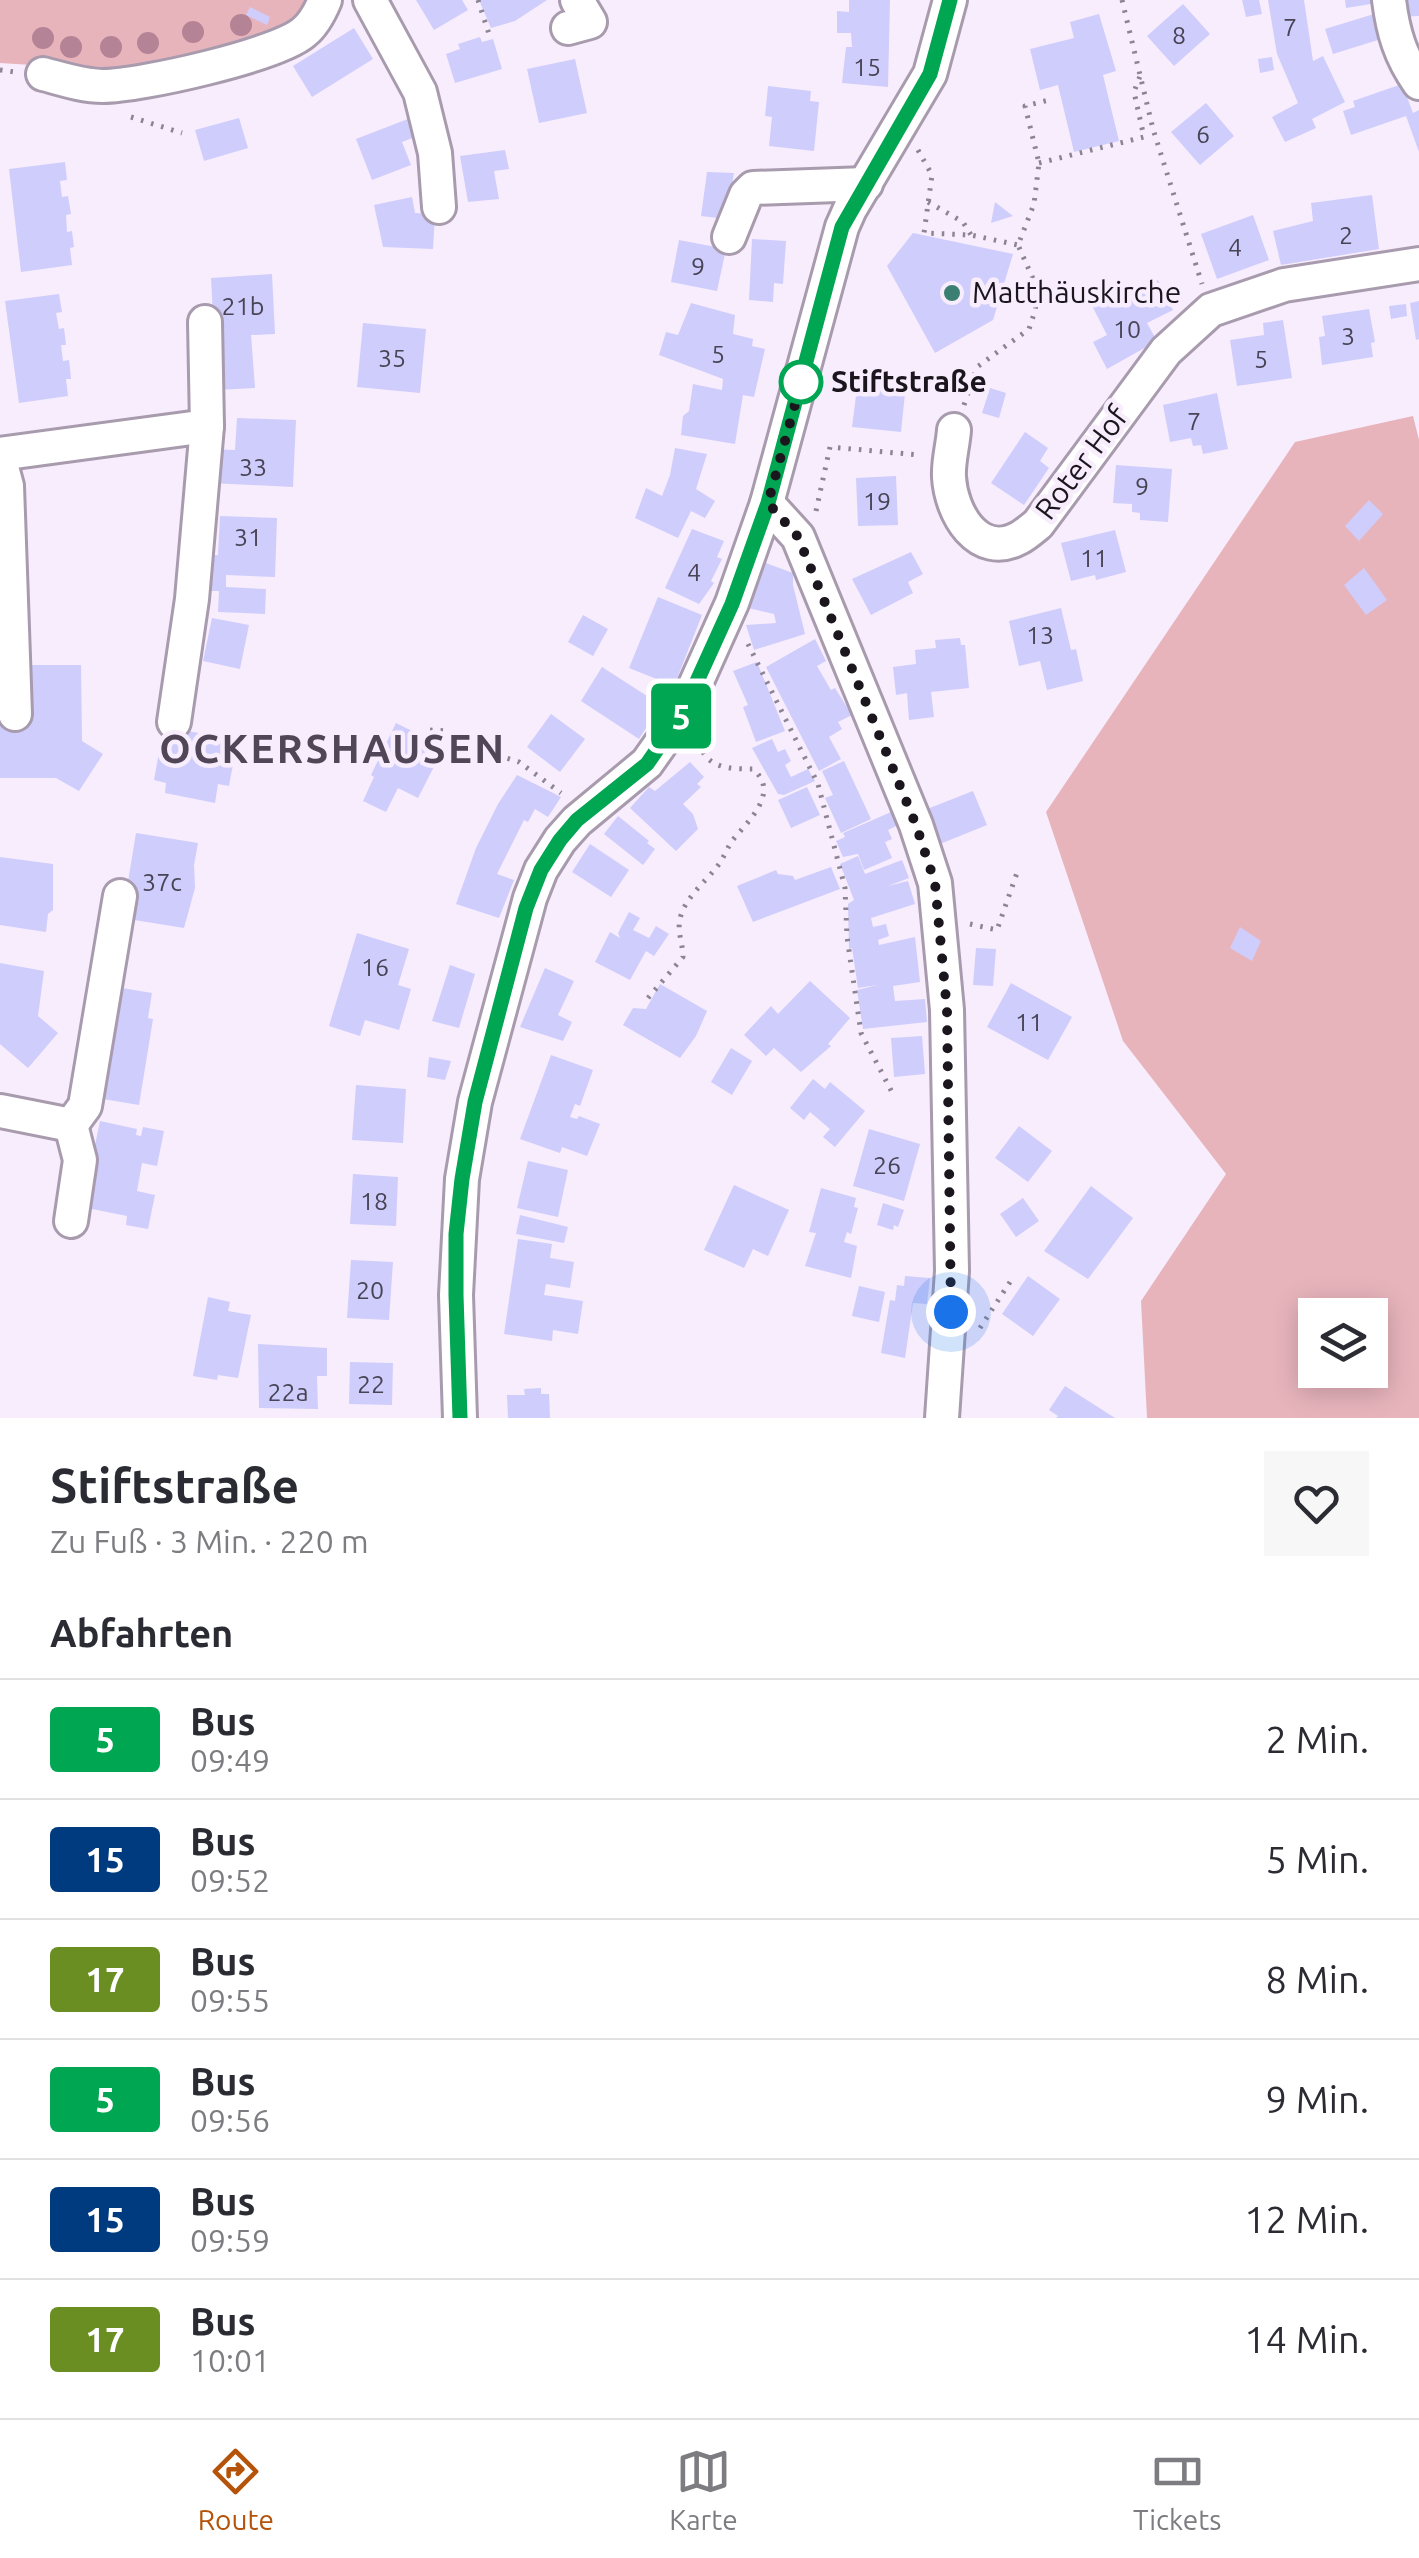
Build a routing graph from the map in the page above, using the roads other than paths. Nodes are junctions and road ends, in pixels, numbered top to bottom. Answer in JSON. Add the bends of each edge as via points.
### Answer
{"nodes":[{"id":1,"x":325,"y":0,"type":"edge"},
{"id":2,"x":370,"y":0,"type":"edge"},
{"id":3,"x":950,"y":0,"type":"edge"},
{"id":4,"x":1389,"y":0,"type":"edge"},
{"id":5,"x":43,"y":74,"type":"dead end"},
{"id":6,"x":1419,"y":83,"type":"edge"},
{"id":7,"x":866,"y":184,"type":"junction"},
{"id":8,"x":438,"y":207,"type":"dead end"},
{"id":9,"x":728,"y":237,"type":"dead end"},
{"id":10,"x":1419,"y":264,"type":"edge"},
{"id":11,"x":205,"y":322,"type":"dead end"},
{"id":12,"x":207,"y":426,"type":"junction"},
{"id":13,"x":957,"y":429,"type":"road end"},
{"id":14,"x":0,"y":457,"type":"edge"},
{"id":15,"x":768,"y":503,"type":"junction"},
{"id":16,"x":15,"y":714,"type":"dead end"},
{"id":17,"x":174,"y":722,"type":"dead end"},
{"id":18,"x":120,"y":896,"type":"dead end"},
{"id":19,"x":0,"y":1111,"type":"edge"},
{"id":20,"x":71,"y":1125,"type":"junction"},
{"id":21,"x":71,"y":1221,"type":"dead end"},
{"id":22,"x":460,"y":1418,"type":"edge"},
{"id":23,"x":942,"y":1418,"type":"edge"}],
"edges":[{"from":1,"to":5,"type":"street","via":[[303,34],[232,62],[104,86]]},
{"from":2,"to":8,"type":"street","via":[[420,92],[435,153]]},
{"from":3,"to":7,"type":"street","via":[[930,74]]},
{"from":4,"to":6,"type":"street","via":[[1404,62]]},
{"from":7,"to":9,"type":"street","via":[[753,188]]},
{"from":7,"to":15,"type":"street","via":[[835,250]]},
{"from":10,"to":13,"type":"street","name":"Roter Hof","via":[[1284,285],[1211,310],[1166,351],[1038,524],[1016,540],[988,543],[967,530],[949,478]]},
{"from":11,"to":12,"type":"street"},
{"from":12,"to":14,"type":"street"},
{"from":12,"to":17,"type":"street"},
{"from":14,"to":16,"type":"street","via":[[7,486]]},
{"from":15,"to":22,"type":"street","via":[[683,712],[647,764],[560,840],[526,908],[475,1102],[462,1179],[456,1280]]},
{"from":15,"to":23,"type":"street","via":[[798,537],[935,883],[947,1010],[952,1271]]},
{"from":18,"to":20,"type":"street","via":[[85,1106]]},
{"from":19,"to":20,"type":"street"},
{"from":20,"to":21,"type":"street","via":[[80,1160]]}]}
